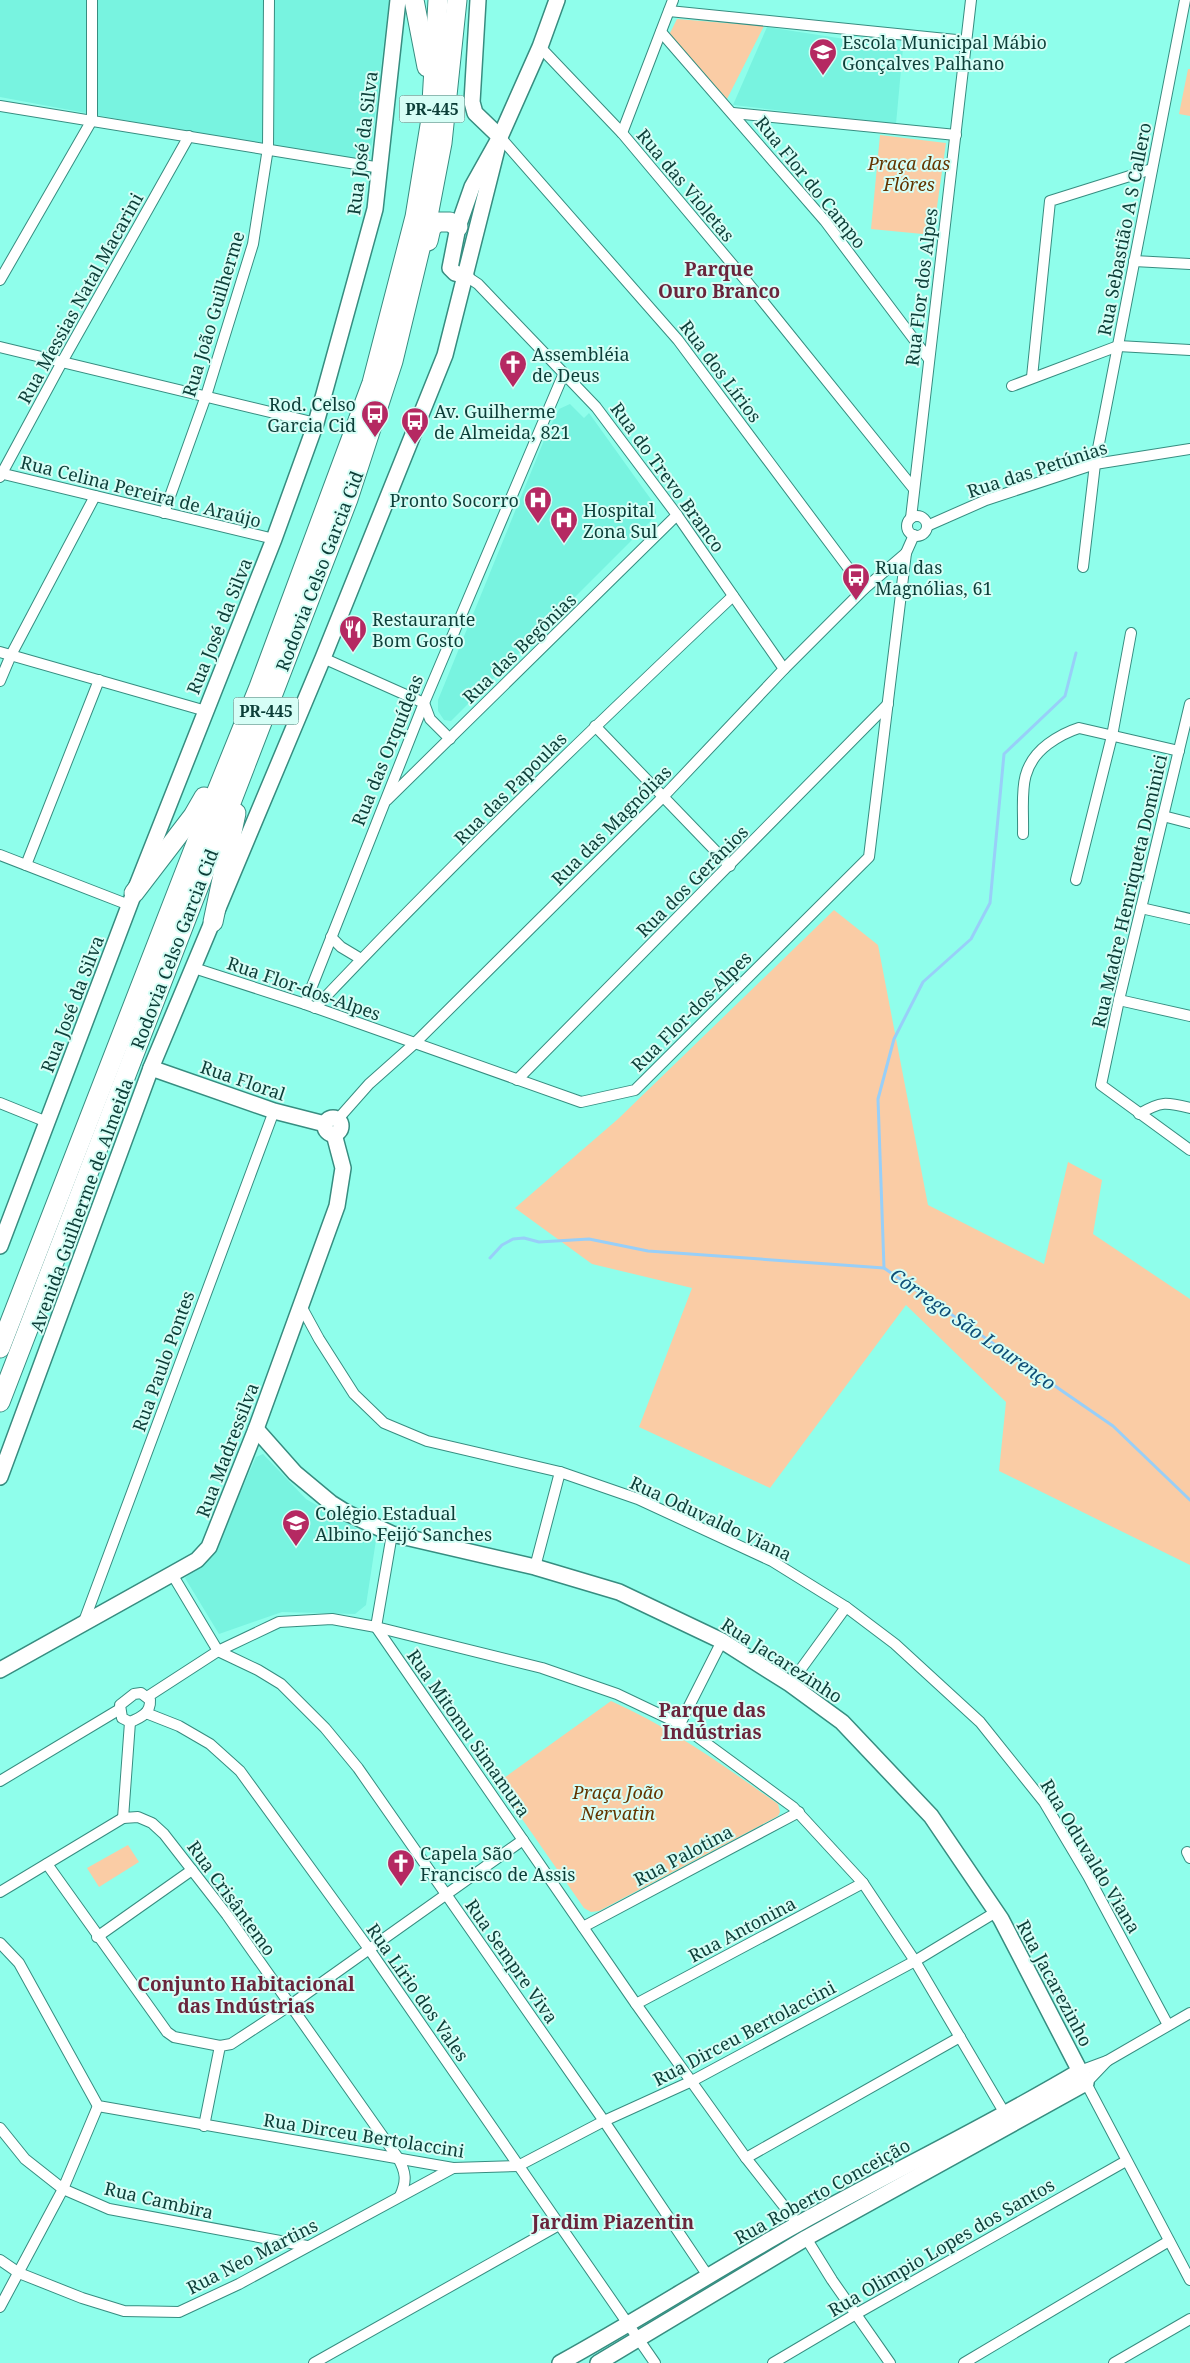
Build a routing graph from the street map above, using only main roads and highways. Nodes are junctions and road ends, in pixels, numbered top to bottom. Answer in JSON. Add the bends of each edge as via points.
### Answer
{"nodes":[{"id":1,"x":414,"y":0,"type":"edge"},
{"id":2,"x":438,"y":0,"type":"edge"},
{"id":3,"x":457,"y":0,"type":"edge"},
{"id":4,"x":433,"y":96,"type":"junction"},
{"id":5,"x":458,"y":227,"type":"road end"},
{"id":6,"x":393,"y":361,"type":"junction"},
{"id":7,"x":259,"y":687,"type":"junction"},
{"id":8,"x":266,"y":713,"type":"junction"},
{"id":9,"x":131,"y":899,"type":"road end"},
{"id":10,"x":213,"y":922,"type":"road end"},
{"id":11,"x":0,"y":1348,"type":"edge"},
{"id":12,"x":0,"y":1402,"type":"edge"}],
"edges":[{"from":1,"to":4,"type":"highway"},
{"from":2,"to":4,"type":"highway","name":"Rodovia Celso Garcia Cid","number":"PR-445"},
{"from":3,"to":6,"type":"highway","name":"Rodovia Celso Garcia Cid","number":"PR-445","via":[[442,143]]},
{"from":4,"to":7,"type":"highway","name":"Rodovia Celso Garcia Cid","number":"PR-445","via":[[414,217],[372,383]]},
{"from":5,"to":6,"type":"highway","via":[[443,221],[431,228],[411,315]]},
{"from":6,"to":8,"type":"highway","name":"Rodovia Celso Garcia Cid","number":"PR-445","via":[[348,499]]},
{"from":7,"to":9,"type":"highway","via":[[241,716],[193,816]]},
{"from":7,"to":11,"type":"highway","name":"Rodovia Celso Garcia Cid","number":"PR-445"},
{"from":8,"to":10,"type":"highway","via":[[262,736],[238,806]]},
{"from":8,"to":12,"type":"highway","name":"Rodovia Celso Garcia Cid","number":"PR-445"}]}
